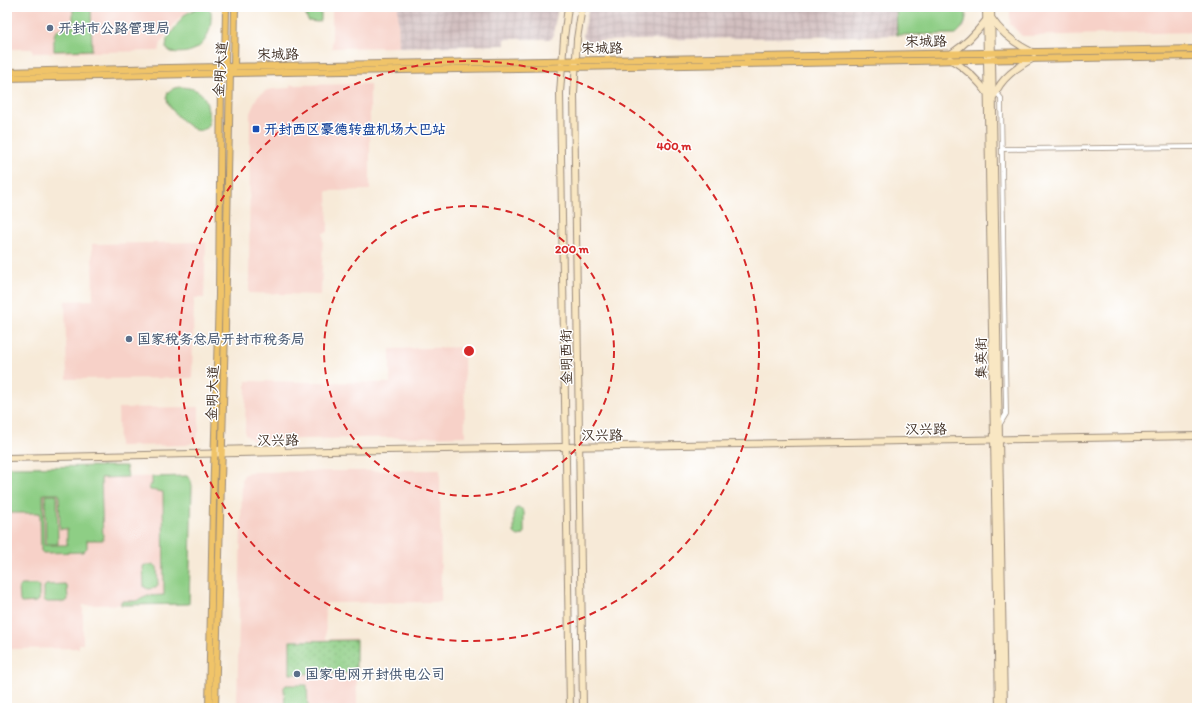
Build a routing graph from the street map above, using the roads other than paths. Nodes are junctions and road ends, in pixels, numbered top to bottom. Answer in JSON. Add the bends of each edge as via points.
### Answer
{"nodes":[{"id":1,"x":226,"y":7,"type":"edge"},
{"id":2,"x":235,"y":7,"type":"edge"},
{"id":3,"x":568,"y":7,"type":"edge"},
{"id":4,"x":582,"y":7,"type":"edge"},
{"id":5,"x":986,"y":7,"type":"edge"},
{"id":6,"x":991,"y":7,"type":"edge"},
{"id":7,"x":989,"y":19,"type":"junction"},
{"id":8,"x":1197,"y":49,"type":"edge"},
{"id":9,"x":1033,"y":55,"type":"junction"},
{"id":10,"x":951,"y":56,"type":"junction"},
{"id":11,"x":990,"y":56,"type":"junction"},
{"id":12,"x":1197,"y":56,"type":"edge"},
{"id":13,"x":562,"y":60,"type":"junction"},
{"id":14,"x":576,"y":60,"type":"junction"},
{"id":15,"x":224,"y":67,"type":"junction"},
{"id":16,"x":234,"y":67,"type":"junction"},
{"id":17,"x":576,"y":67,"type":"junction"},
{"id":18,"x":561,"y":68,"type":"junction"},
{"id":19,"x":7,"y":72,"type":"edge"},
{"id":20,"x":230,"y":73,"type":"junction"},
{"id":21,"x":221,"y":74,"type":"junction"},
{"id":22,"x":7,"y":78,"type":"edge"},
{"id":23,"x":993,"y":93,"type":"junction"},
{"id":24,"x":1197,"y":147,"type":"edge"},
{"id":25,"x":1002,"y":149,"type":"junction"},
{"id":26,"x":999,"y":425,"type":"junction"},
{"id":27,"x":1197,"y":433,"type":"edge"},
{"id":28,"x":1197,"y":436,"type":"edge"},
{"id":29,"x":997,"y":438,"type":"junction"},
{"id":30,"x":566,"y":445,"type":"junction"},
{"id":31,"x":579,"y":445,"type":"junction"},
{"id":32,"x":215,"y":452,"type":"junction"},
{"id":33,"x":222,"y":452,"type":"junction"},
{"id":34,"x":7,"y":455,"type":"edge"},
{"id":35,"x":7,"y":458,"type":"edge"},
{"id":36,"x":209,"y":708,"type":"edge"},
{"id":37,"x":215,"y":708,"type":"edge"},
{"id":38,"x":570,"y":708,"type":"edge"},
{"id":39,"x":583,"y":708,"type":"edge"},
{"id":40,"x":999,"y":708,"type":"edge"},
{"id":41,"x":1004,"y":708,"type":"edge"}],
"edges":[{"from":1,"to":15,"type":"main road","name":"金明大道"},
{"from":2,"to":16,"type":"main road","name":"金明大道"},
{"from":3,"to":13,"type":"street","name":"金明西街"},
{"from":4,"to":14,"type":"street","name":"金明西街"},
{"from":5,"to":7,"type":"street","name":"集英街"},
{"from":6,"to":7,"type":"street","name":"集英街"},
{"from":7,"to":9,"type":"street"},
{"from":7,"to":10,"type":"street"},
{"from":7,"to":11,"type":"street","name":"集英街"},
{"from":8,"to":9,"type":"main road","name":"宋城路"},
{"from":9,"to":11,"type":"main road","name":"宋城路"},
{"from":9,"to":12,"type":"main road","name":"宋城路"},
{"from":9,"to":23,"type":"street","via":[[1011,73]]},
{"from":10,"to":11,"type":"main road","name":"宋城路"},
{"from":10,"to":14,"type":"main road","name":"宋城路"},
{"from":10,"to":17,"type":"main road","name":"宋城路"},
{"from":10,"to":23,"type":"street"},
{"from":11,"to":23,"type":"street","name":"集英街"},
{"from":13,"to":14,"type":"main road","name":"宋城路"},
{"from":13,"to":16,"type":"main road","name":"宋城路"},
{"from":13,"to":18,"type":"street","name":"金明西街"},
{"from":14,"to":17,"type":"street","name":"金明西街"},
{"from":15,"to":16,"type":"main road","name":"宋城路"},
{"from":15,"to":19,"type":"main road","name":"宋城路"},
{"from":15,"to":21,"type":"main road","name":"金明大道"},
{"from":16,"to":20,"type":"main road","name":"金明大道"},
{"from":17,"to":18,"type":"main road","name":"宋城路"},
{"from":17,"to":31,"type":"street","name":"金明西街","via":[[574,94]]},
{"from":18,"to":20,"type":"main road","name":"宋城路"},
{"from":18,"to":30,"type":"street","name":"金明西街"},
{"from":20,"to":21,"type":"main road","name":"宋城路"},
{"from":20,"to":33,"type":"main road","name":"金明大道"},
{"from":21,"to":22,"type":"main road","name":"宋城路"},
{"from":21,"to":32,"type":"main road","name":"金明大道"},
{"from":23,"to":25,"type":"street","via":[[1001,98]]},
{"from":23,"to":26,"type":"street","name":"集英街"},
{"from":23,"to":29,"type":"street","name":"集英街"},
{"from":24,"to":25,"type":"street"},
{"from":25,"to":26,"type":"street","via":[[1006,414]]},
{"from":26,"to":29,"type":"street","name":"集英街"},
{"from":27,"to":29,"type":"street","name":"汉兴路"},
{"from":28,"to":29,"type":"street","name":"汉兴路"},
{"from":29,"to":31,"type":"street","name":"汉兴路"},
{"from":29,"to":40,"type":"street","name":"集英街"},
{"from":29,"to":41,"type":"street","name":"集英街"},
{"from":30,"to":31,"type":"street","name":"汉兴路"},
{"from":30,"to":33,"type":"street","name":"汉兴路"},
{"from":30,"to":38,"type":"street","name":"金明西街"},
{"from":31,"to":39,"type":"street","name":"金明西街"},
{"from":32,"to":33,"type":"street","name":"汉兴路"},
{"from":32,"to":34,"type":"street","name":"汉兴路"},
{"from":32,"to":35,"type":"street","name":"汉兴路"},
{"from":32,"to":36,"type":"main road","name":"金明大道"},
{"from":33,"to":37,"type":"main road","name":"金明大道"}]}
